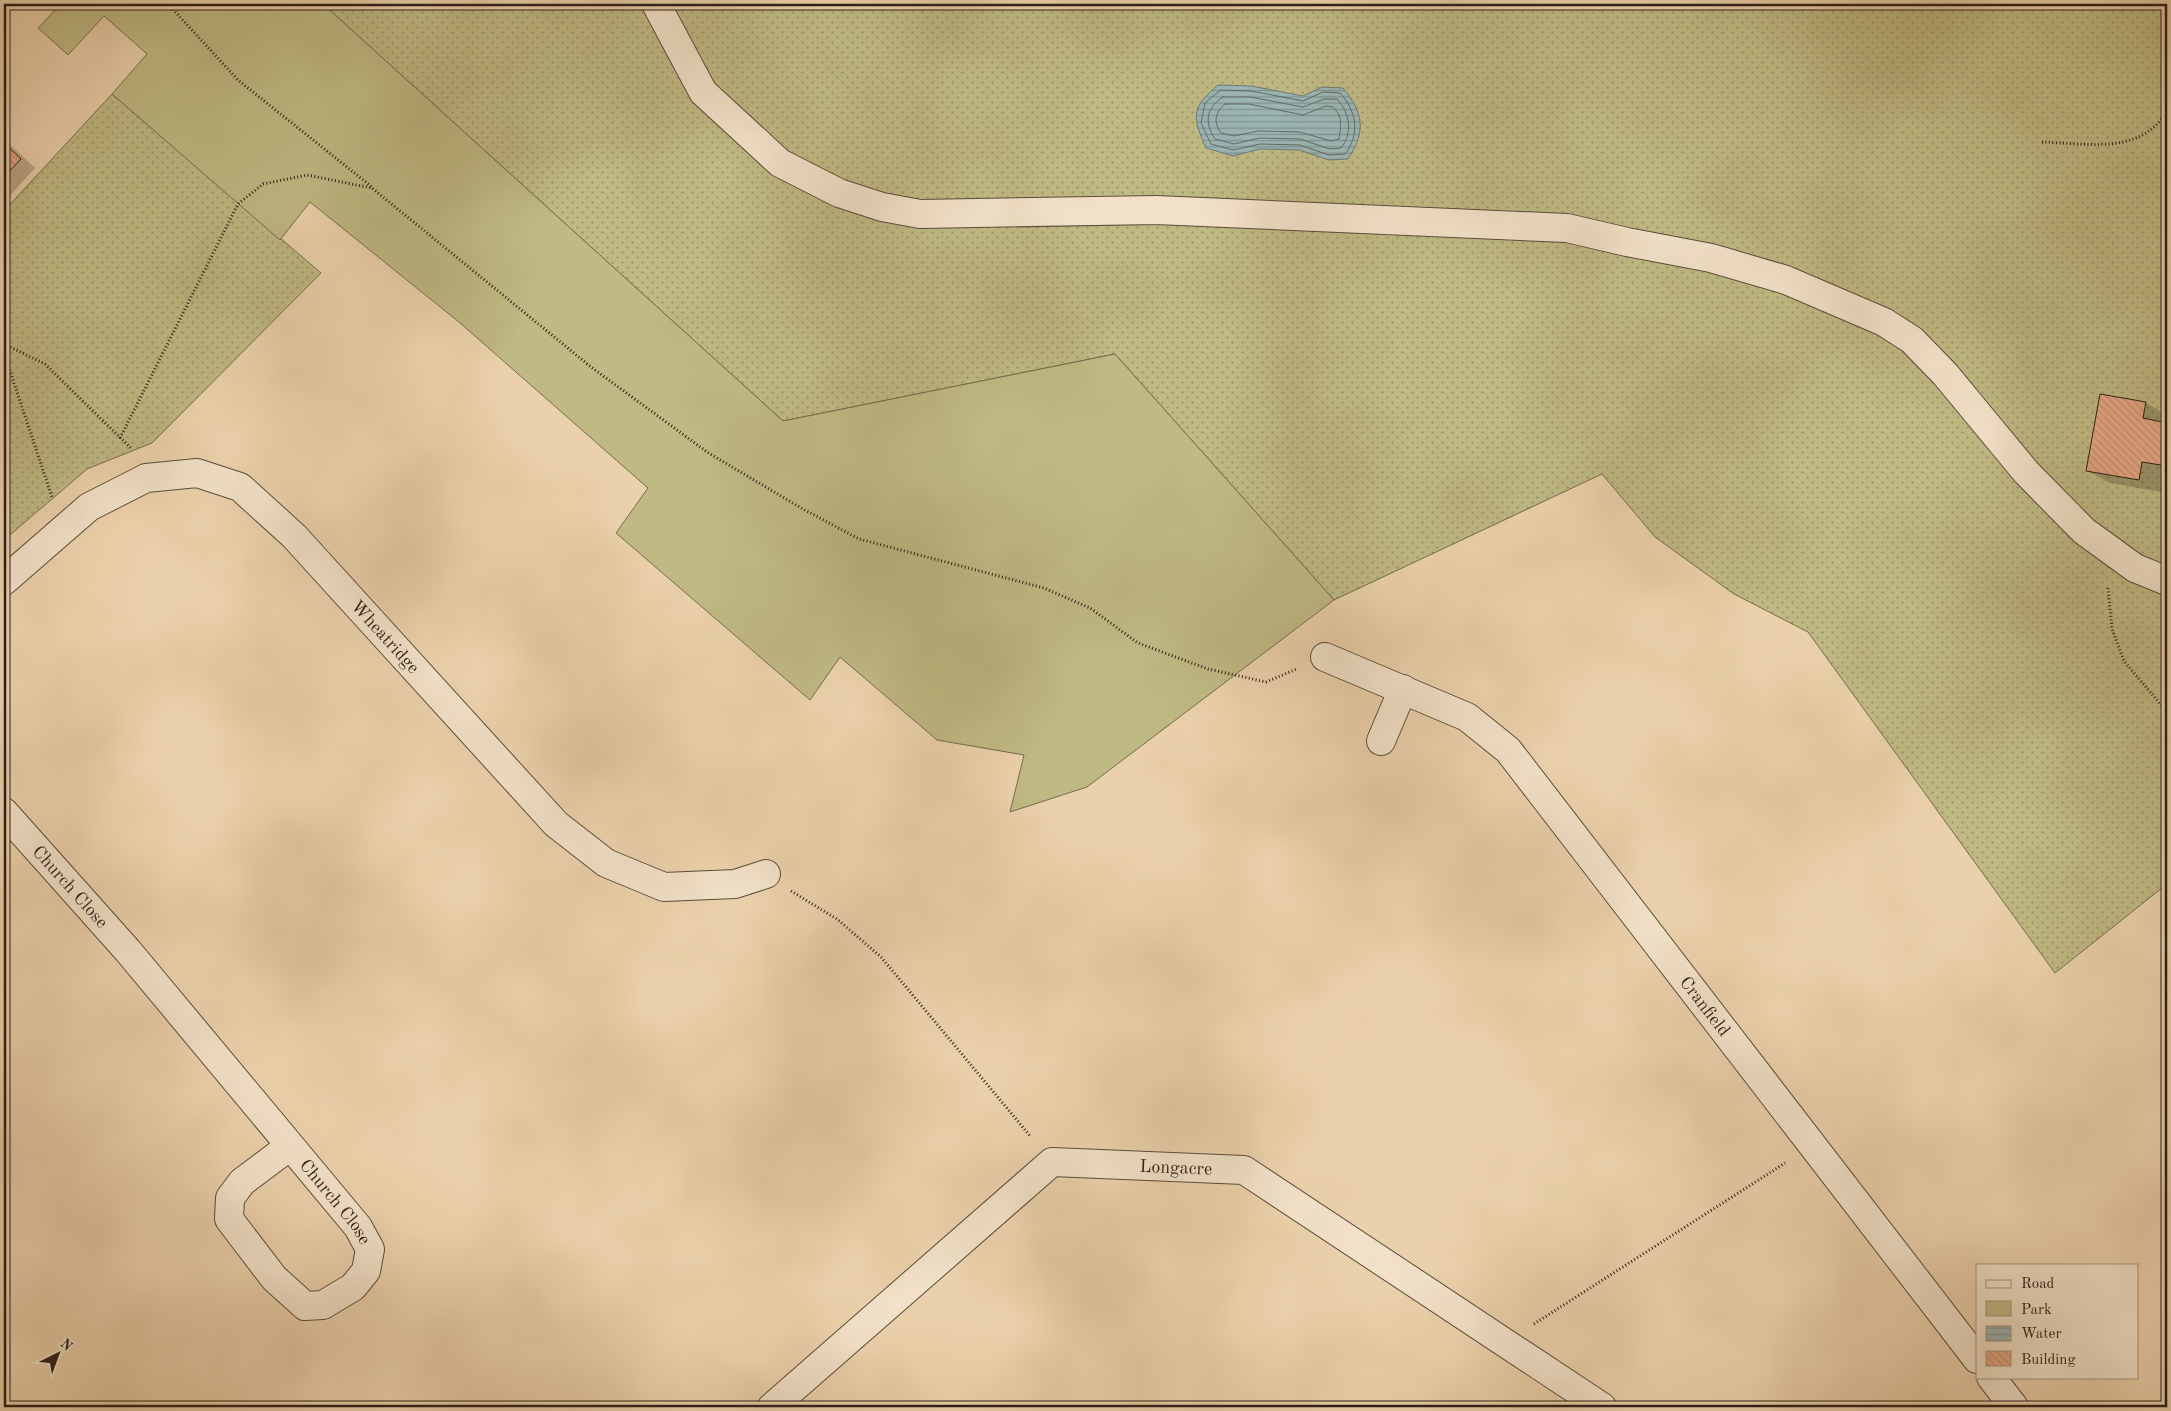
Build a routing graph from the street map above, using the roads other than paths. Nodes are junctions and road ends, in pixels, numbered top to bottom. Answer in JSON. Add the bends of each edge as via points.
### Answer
{"nodes":[{"id":1,"x":656,"y":4,"type":"edge"},
{"id":2,"x":4,"y":581,"type":"edge"},
{"id":3,"x":2167,"y":581,"type":"edge"},
{"id":4,"x":1325,"y":657,"type":"road end"},
{"id":5,"x":1403,"y":689,"type":"junction"},
{"id":6,"x":1381,"y":741,"type":"dead end"},
{"id":7,"x":4,"y":812,"type":"edge"},
{"id":8,"x":766,"y":874,"type":"road end"},
{"id":9,"x":290,"y":1146,"type":"junction"},
{"id":10,"x":1976,"y":1358,"type":"edge"},
{"id":11,"x":1992,"y":1378,"type":"edge"},
{"id":12,"x":772,"y":1407,"type":"edge"},
{"id":13,"x":1602,"y":1407,"type":"edge"},
{"id":14,"x":2014,"y":1407,"type":"edge"}],
"edges":[{"from":1,"to":3,"type":"street","via":[[703,92],[746,134],[780,164],[839,193],[882,207],[920,214],[1156,210],[1567,228],[1711,258],[1786,280],[1884,322],[1912,340],[1945,374],[2026,472],[2084,530],[2135,568]]},
{"from":2,"to":8,"type":"street","name":"Wheatridge","via":[[89,507],[146,478],[196,473],[240,487],[294,536],[556,824],[606,863],[664,887],[735,884]]},
{"from":4,"to":5,"type":"street","name":"Cranfield"},
{"from":5,"to":6,"type":"street"},
{"from":5,"to":10,"type":"street","name":"Cranfield","via":[[1467,717],[1508,750]]},
{"from":7,"to":9,"type":"street","name":"Church Close","via":[[128,951]]},
{"from":9,"to":9,"type":"street","name":"Church Close","via":[[242,1182],[230,1198],[229,1219],[274,1278],[305,1306],[323,1306],[353,1287],[366,1271],[370,1249],[358,1227]]},
{"from":11,"to":14,"type":"street"},
{"from":12,"to":13,"type":"street","name":"Longacre","via":[[1052,1162],[1244,1170]]}]}
